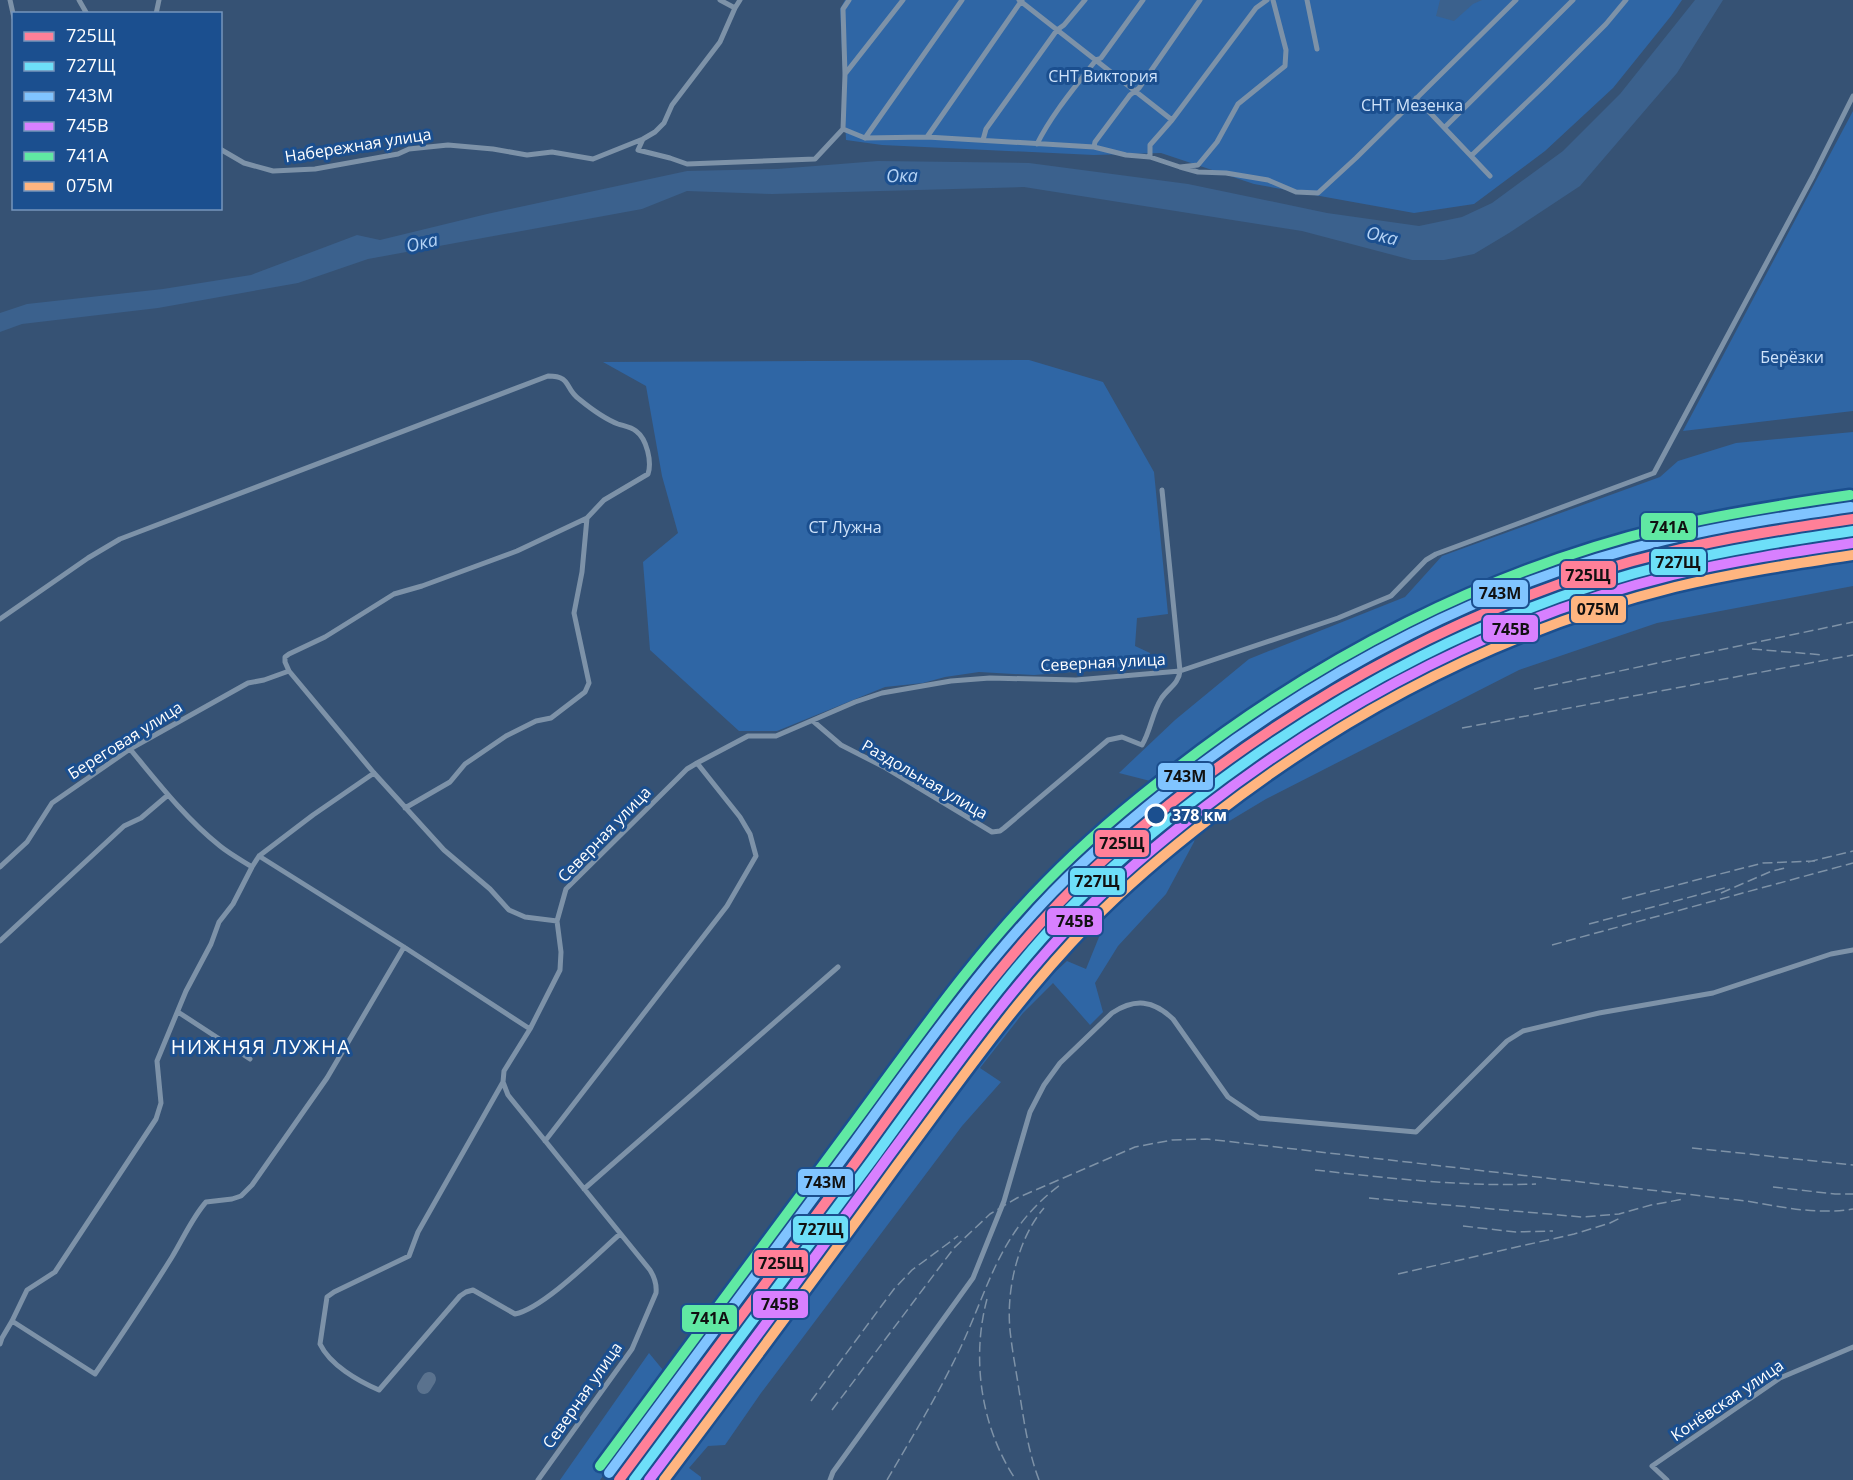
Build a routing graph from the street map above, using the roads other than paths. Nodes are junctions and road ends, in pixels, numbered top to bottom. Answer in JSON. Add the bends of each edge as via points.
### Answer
{"nodes":[{"id":1,"x":720,"y":0,"type":"edge"},
{"id":2,"x":740,"y":0,"type":"edge"},
{"id":3,"x":849,"y":0,"type":"edge"},
{"id":4,"x":903,"y":0,"type":"edge"},
{"id":5,"x":962,"y":0,"type":"edge"},
{"id":6,"x":1020,"y":0,"type":"edge"},
{"id":7,"x":1084,"y":0,"type":"edge"},
{"id":8,"x":1143,"y":0,"type":"edge"},
{"id":9,"x":1200,"y":0,"type":"edge"},
{"id":10,"x":1266,"y":0,"type":"edge"},
{"id":11,"x":1273,"y":0,"type":"edge"},
{"id":12,"x":1307,"y":0,"type":"edge"},
{"id":13,"x":1516,"y":0,"type":"edge"},
{"id":14,"x":1573,"y":0,"type":"edge"},
{"id":15,"x":1626,"y":0,"type":"edge"},
{"id":16,"x":735,"y":8,"type":"junction"},
{"id":17,"x":1057,"y":30,"type":"junction"},
{"id":18,"x":1317,"y":49,"type":"dead end"},
{"id":19,"x":1096,"y":60,"type":"junction"},
{"id":20,"x":845,"y":74,"type":"junction"},
{"id":21,"x":1134,"y":91,"type":"junction"},
{"id":22,"x":1853,"y":96,"type":"edge"},
{"id":23,"x":1416,"y":98,"type":"junction"},
{"id":24,"x":1173,"y":120,"type":"junction"},
{"id":25,"x":1445,"y":127,"type":"junction"},
{"id":26,"x":843,"y":129,"type":"junction"},
{"id":27,"x":927,"y":137,"type":"junction"},
{"id":28,"x":865,"y":138,"type":"junction"},
{"id":29,"x":643,"y":139,"type":"junction"},
{"id":30,"x":983,"y":140,"type":"junction"},
{"id":31,"x":1037,"y":144,"type":"junction"},
{"id":32,"x":1094,"y":147,"type":"junction"},
{"id":33,"x":222,"y":150,"type":"edge"},
{"id":34,"x":1472,"y":155,"type":"junction"},
{"id":35,"x":1150,"y":157,"type":"junction"},
{"id":36,"x":1180,"y":167,"type":"junction"},
{"id":37,"x":1490,"y":176,"type":"dead end"},
{"id":38,"x":1162,"y":490,"type":"dead end"},
{"id":39,"x":586,"y":518,"type":"junction"},
{"id":40,"x":0,"y":619,"type":"edge"},
{"id":41,"x":289,"y":671,"type":"junction"},
{"id":42,"x":1180,"y":671,"type":"junction"},
{"id":43,"x":813,"y":721,"type":"junction"},
{"id":44,"x":130,"y":749,"type":"junction"},
{"id":45,"x":697,"y":763,"type":"junction"},
{"id":46,"x":374,"y":773,"type":"junction"},
{"id":47,"x":168,"y":795,"type":"junction"},
{"id":48,"x":405,"y":808,"type":"junction"},
{"id":49,"x":259,"y":856,"type":"junction"},
{"id":50,"x":0,"y":867,"type":"edge"},
{"id":51,"x":252,"y":867,"type":"junction"},
{"id":52,"x":557,"y":921,"type":"junction"},
{"id":53,"x":0,"y":941,"type":"edge"},
{"id":54,"x":404,"y":947,"type":"junction"},
{"id":55,"x":1853,"y":950,"type":"edge"},
{"id":56,"x":838,"y":967,"type":"dead end"},
{"id":57,"x":178,"y":1011,"type":"junction"},
{"id":58,"x":530,"y":1029,"type":"junction"},
{"id":59,"x":250,"y":1059,"type":"dead end"},
{"id":60,"x":503,"y":1082,"type":"junction"},
{"id":61,"x":545,"y":1141,"type":"junction"},
{"id":62,"x":584,"y":1189,"type":"junction"},
{"id":63,"x":620,"y":1234,"type":"junction"},
{"id":64,"x":12,"y":1321,"type":"junction"},
{"id":65,"x":0,"y":1344,"type":"edge"},
{"id":66,"x":1853,"y":1347,"type":"edge"},
{"id":67,"x":538,"y":1480,"type":"edge"},
{"id":68,"x":830,"y":1480,"type":"edge"},
{"id":69,"x":1667,"y":1480,"type":"edge"}],
"edges":[{"from":1,"to":16,"type":"street"},
{"from":2,"to":16,"type":"street"},
{"from":3,"to":20,"type":"street","via":[[843,9]]},
{"from":4,"to":20,"type":"street"},
{"from":5,"to":28,"type":"street"},
{"from":6,"to":17,"type":"street"},
{"from":6,"to":27,"type":"street"},
{"from":7,"to":17,"type":"street"},
{"from":8,"to":19,"type":"street"},
{"from":9,"to":21,"type":"street"},
{"from":10,"to":24,"type":"street","via":[[1256,8]]},
{"from":11,"to":36,"type":"street","via":[[1286,50],[1285,66],[1238,104],[1217,142],[1198,165]]},
{"from":12,"to":18,"type":"street"},
{"from":13,"to":23,"type":"street"},
{"from":14,"to":25,"type":"street"},
{"from":15,"to":34,"type":"street"},
{"from":16,"to":29,"type":"street","name":"Набережная улица","via":[[720,42],[672,105],[664,123]]},
{"from":17,"to":19,"type":"street"},
{"from":17,"to":30,"type":"street","via":[[986,129]]},
{"from":19,"to":21,"type":"street"},
{"from":19,"to":31,"type":"street"},
{"from":20,"to":26,"type":"street"},
{"from":21,"to":24,"type":"street"},
{"from":21,"to":32,"type":"street"},
{"from":22,"to":42,"type":"street","name":"Северная улица","via":[[1654,473],[1436,554],[1391,596]]},
{"from":23,"to":25,"type":"street"},
{"from":23,"to":36,"type":"street","via":[[1318,193],[1296,192],[1268,180]]},
{"from":24,"to":35,"type":"street","via":[[1150,146]]},
{"from":25,"to":34,"type":"street"},
{"from":26,"to":28,"type":"street"},
{"from":26,"to":29,"type":"street","via":[[815,159],[687,164],[638,150]]},
{"from":27,"to":28,"type":"street"},
{"from":27,"to":30,"type":"street"},
{"from":29,"to":33,"type":"street","name":"Набережная улица","via":[[593,159],[552,152],[527,155],[448,145],[315,168],[273,171],[244,163]]},
{"from":30,"to":31,"type":"street"},
{"from":31,"to":32,"type":"street"},
{"from":32,"to":35,"type":"street"},
{"from":34,"to":37,"type":"street"},
{"from":35,"to":36,"type":"street"},
{"from":38,"to":42,"type":"street"},
{"from":39,"to":40,"type":"street","via":[[604,500],[648,474],[644,441],[636,431],[617,424],[580,400],[564,379],[548,376],[120,539]]},
{"from":39,"to":41,"type":"street","via":[[517,551],[394,594],[325,637],[289,654],[285,662]]},
{"from":39,"to":48,"type":"street","via":[[574,613],[589,682],[585,692],[551,718],[506,736],[465,764],[450,782]]},
{"from":41,"to":44,"type":"street","name":"Береговая улица","via":[[248,682]]},
{"from":41,"to":46,"type":"street"},
{"from":42,"to":43,"type":"street","name":"Северная улица","via":[[1076,680],[951,681],[882,693]]},
{"from":42,"to":43,"type":"street","name":"Раздольная улица","via":[[1180,677],[1153,714],[1142,745],[1122,737],[1108,740],[1000,831],[987,831],[886,768],[840,745]]},
{"from":43,"to":45,"type":"street","name":"Северная улица","via":[[776,736],[748,736]]},
{"from":44,"to":47,"type":"street"},
{"from":44,"to":50,"type":"street","name":"Береговая улица","via":[[52,803],[27,842]]},
{"from":45,"to":52,"type":"street","name":"Северная улица","via":[[566,890]]},
{"from":45,"to":61,"type":"street","via":[[740,817],[756,856],[727,906]]},
{"from":46,"to":48,"type":"street"},
{"from":46,"to":49,"type":"street"},
{"from":47,"to":51,"type":"street","via":[[221,847]]},
{"from":47,"to":53,"type":"street","via":[[141,818],[124,826]]},
{"from":48,"to":52,"type":"street","via":[[509,910],[525,917]]},
{"from":49,"to":51,"type":"street"},
{"from":49,"to":54,"type":"street"},
{"from":51,"to":57,"type":"street","via":[[219,922]]},
{"from":52,"to":58,"type":"street","name":"Северная улица","via":[[560,970]]},
{"from":54,"to":58,"type":"street"},
{"from":54,"to":64,"type":"street","via":[[327,1078],[280,1148],[241,1196],[206,1202],[198,1210],[95,1374]]},
{"from":55,"to":68,"type":"street","via":[[1713,993],[1523,1031],[1507,1041],[1416,1132],[1259,1118],[1228,1097],[1167,1013],[1146,1004],[1121,1007],[1060,1063],[1044,1085],[1030,1112],[1004,1202],[973,1278]]},
{"from":56,"to":62,"type":"street"},
{"from":57,"to":59,"type":"street"},
{"from":57,"to":64,"type":"street","via":[[157,1060],[161,1103],[156,1119],[55,1272],[27,1290]]},
{"from":58,"to":60,"type":"street","name":"Северная улица","via":[[504,1071]]},
{"from":60,"to":61,"type":"street","name":"Северная улица","via":[[508,1095]]},
{"from":60,"to":63,"type":"street","via":[[418,1232],[409,1256],[327,1297],[320,1344],[323,1350],[351,1376],[379,1390],[466,1292],[473,1290],[515,1314],[524,1312],[551,1294]]},
{"from":61,"to":62,"type":"street","name":"Северная улица"},
{"from":62,"to":63,"type":"street","name":"Северная улица"},
{"from":63,"to":67,"type":"street","name":"Северная улица","via":[[655,1278],[656,1293],[632,1349]]},
{"from":64,"to":65,"type":"street"},
{"from":66,"to":69,"type":"street","name":"Конёвская улица","via":[[1780,1378],[1652,1466]]}]}
